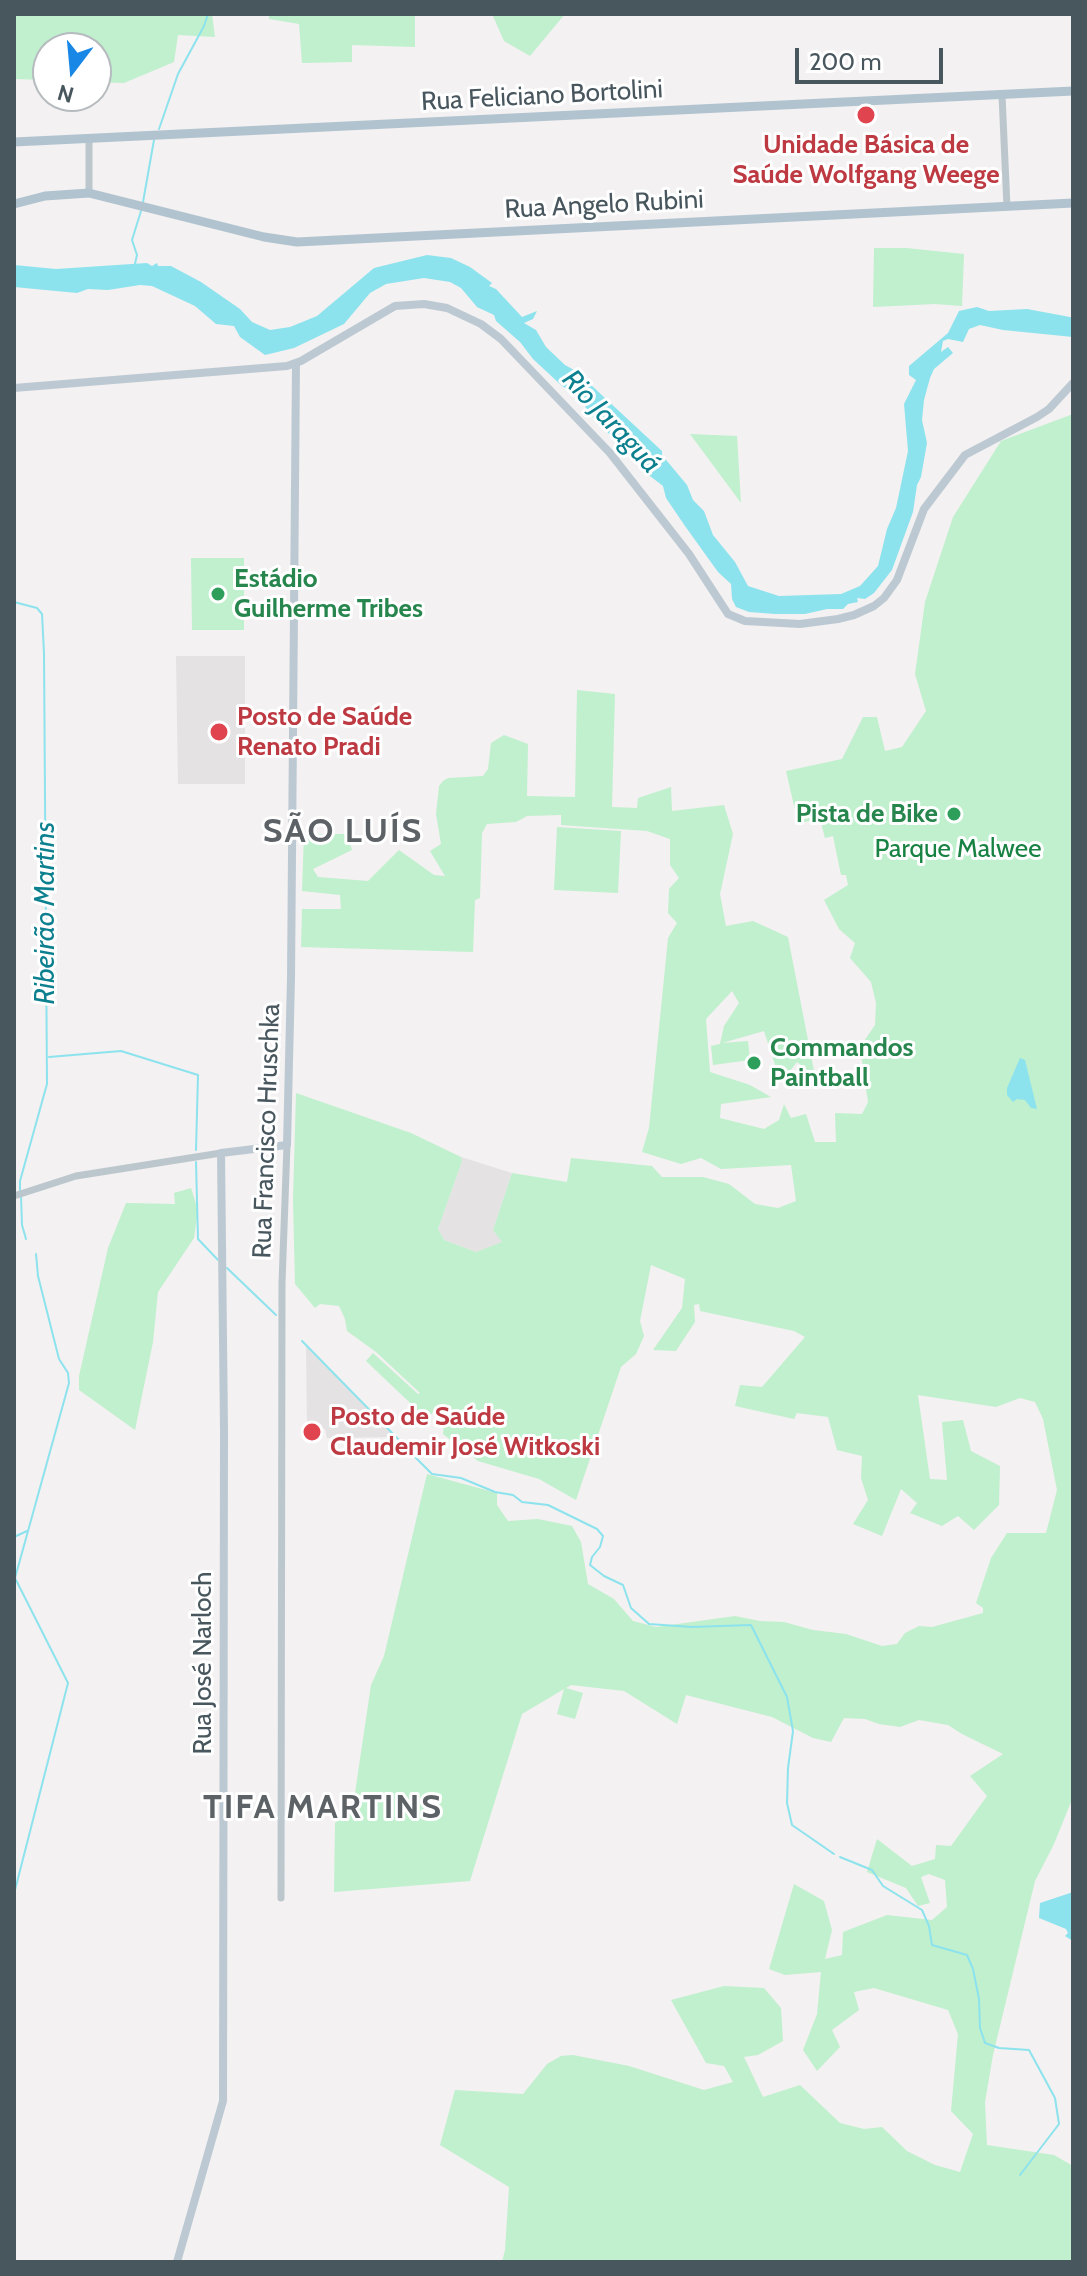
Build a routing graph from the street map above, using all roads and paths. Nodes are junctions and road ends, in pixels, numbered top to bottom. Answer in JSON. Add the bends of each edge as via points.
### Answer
{"nodes":[{"id":1,"x":1073,"y":91,"type":"edge"},
{"id":2,"x":1002,"y":95,"type":"junction"},
{"id":3,"x":89,"y":139,"type":"junction"},
{"id":4,"x":14,"y":142,"type":"edge"},
{"id":5,"x":89,"y":193,"type":"junction"},
{"id":6,"x":1073,"y":203,"type":"edge"},
{"id":7,"x":14,"y":204,"type":"edge"},
{"id":8,"x":1007,"y":207,"type":"junction"},
{"id":9,"x":296,"y":364,"type":"junction"},
{"id":10,"x":1073,"y":383,"type":"edge"},
{"id":11,"x":14,"y":388,"type":"edge"},
{"id":12,"x":287,"y":1145,"type":"junction"},
{"id":13,"x":221,"y":1153,"type":"junction"},
{"id":14,"x":19,"y":1194,"type":"edge"},
{"id":15,"x":281,"y":1898,"type":"dead end"},
{"id":16,"x":177,"y":2262,"type":"edge"}],
"edges":[{"from":1,"to":2,"type":"main road","name":"Rua Feliciano Bortolini"},
{"from":2,"to":3,"type":"main road","name":"Rua Feliciano Bortolini"},
{"from":2,"to":8,"type":"street"},
{"from":3,"to":4,"type":"main road","name":"Rua Feliciano Bortolini"},
{"from":3,"to":5,"type":"street"},
{"from":5,"to":7,"type":"main road","name":"Rua Angelo Rubini"},
{"from":5,"to":8,"type":"main road","name":"Rua Angelo Rubini","via":[[297,242]]},
{"from":6,"to":8,"type":"main road","name":"Rua Angelo Rubini"},
{"from":9,"to":10,"type":"main road","via":[[395,306],[433,305],[470,318],[501,339],[610,453],[689,554],[722,609],[739,620],[785,623],[838,619],[884,598],[897,580],[924,509],[965,455],[1037,417]]},
{"from":9,"to":11,"type":"main road"},
{"from":9,"to":12,"type":"main road","name":"Rua Francisco Hruschka"},
{"from":12,"to":13,"type":"main road"},
{"from":12,"to":15,"type":"street","name":"Rua Francisco Hruschka"},
{"from":13,"to":14,"type":"street","via":[[76,1176]]},
{"from":13,"to":16,"type":"main road","name":"Rua José Narloch","via":[[223,2101]]}]}
